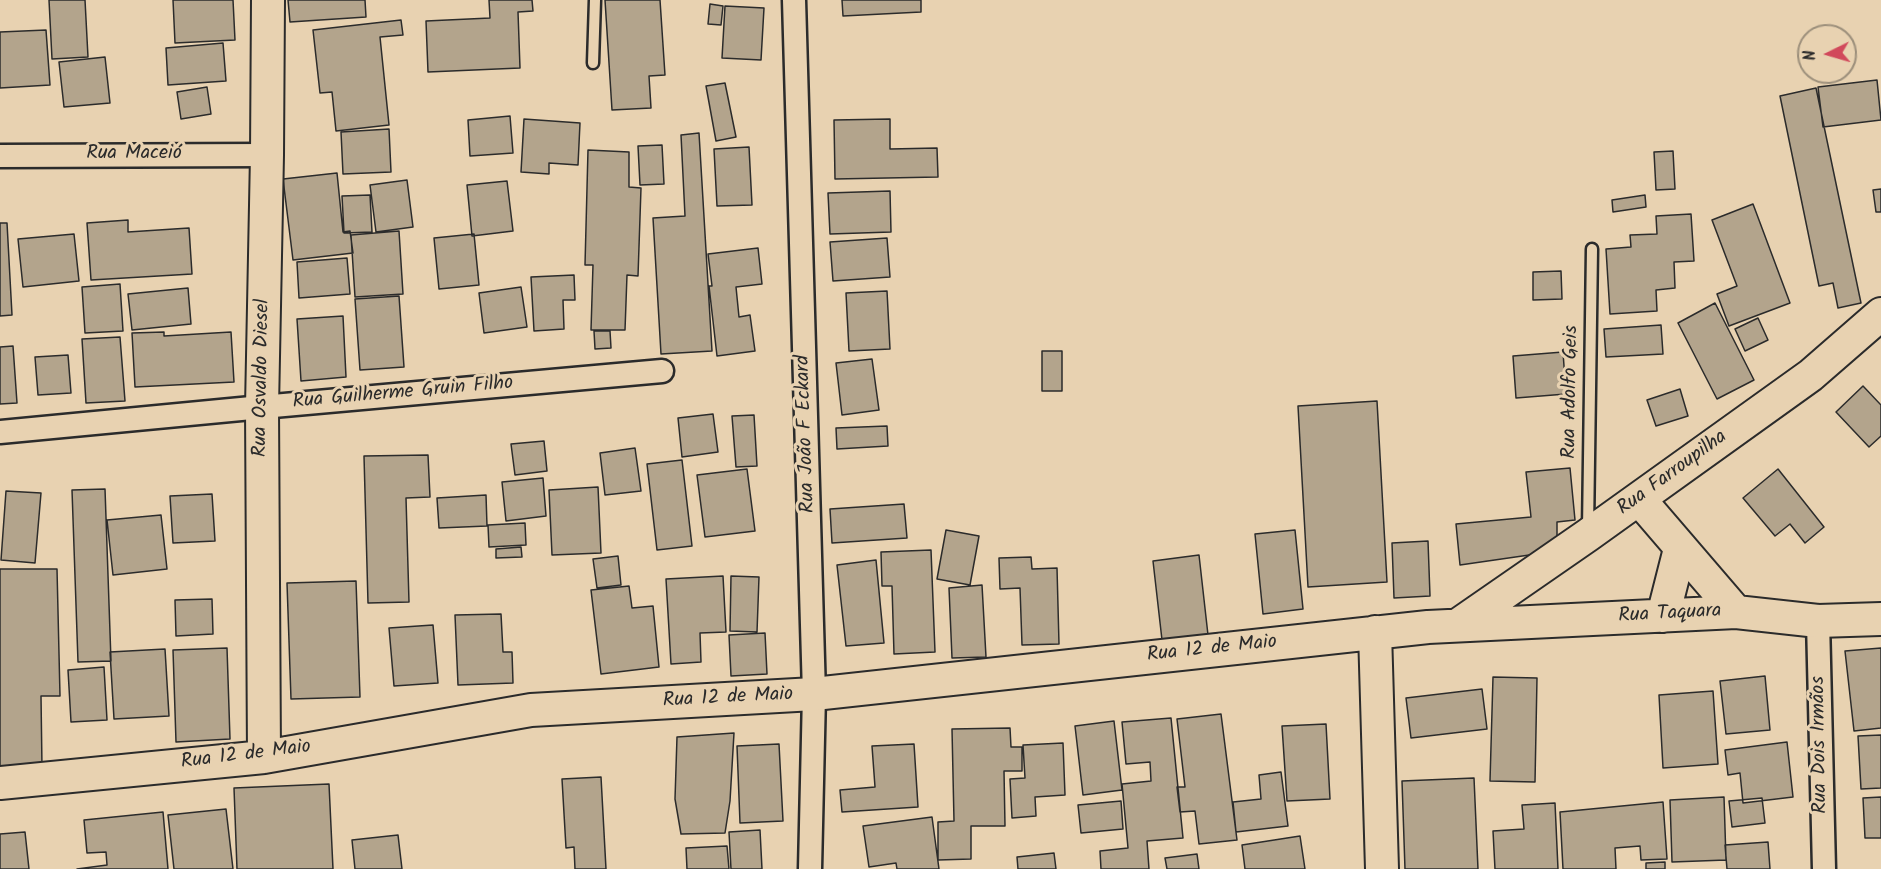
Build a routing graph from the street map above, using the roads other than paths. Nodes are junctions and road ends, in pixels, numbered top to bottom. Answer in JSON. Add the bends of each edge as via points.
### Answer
{"nodes":[{"id":1,"x":268,"y":0,"type":"edge"},
{"id":2,"x":595,"y":0,"type":"edge"},
{"id":3,"x":794,"y":0,"type":"edge"},
{"id":4,"x":593,"y":63,"type":"dead end"},
{"id":5,"x":267,"y":155,"type":"junction"},
{"id":6,"x":0,"y":156,"type":"edge"},
{"id":7,"x":1592,"y":249,"type":"dead end"},
{"id":8,"x":1881,"y":314,"type":"edge"},
{"id":9,"x":662,"y":371,"type":"dead end"},
{"id":10,"x":261,"y":406,"type":"junction"},
{"id":11,"x":0,"y":432,"type":"edge"},
{"id":12,"x":1639,"y":499,"type":"junction"},
{"id":13,"x":1588,"y":536,"type":"junction"},
{"id":14,"x":1680,"y":549,"type":"junction"},
{"id":15,"x":1736,"y":612,"type":"junction"},
{"id":16,"x":1663,"y":616,"type":"junction"},
{"id":17,"x":1881,"y":619,"type":"edge"},
{"id":18,"x":1818,"y":621,"type":"junction"},
{"id":19,"x":1458,"y":625,"type":"junction"},
{"id":20,"x":1374,"y":632,"type":"junction"},
{"id":21,"x":814,"y":694,"type":"junction"},
{"id":22,"x":264,"y":757,"type":"junction"},
{"id":23,"x":0,"y":783,"type":"edge"},
{"id":24,"x":810,"y":869,"type":"edge"},
{"id":25,"x":1382,"y":869,"type":"edge"},
{"id":26,"x":1824,"y":869,"type":"edge"}],
"edges":[{"from":1,"to":5,"type":"street","name":"Rua Osvaldo Diesel"},
{"from":2,"to":4,"type":"lane"},
{"from":3,"to":21,"type":"street","name":"Rua João F Eckard"},
{"from":5,"to":6,"type":"street","name":"Rua Maceió"},
{"from":5,"to":10,"type":"street","name":"Rua Osvaldo Diesel"},
{"from":7,"to":13,"type":"lane","name":"Rua Adolfo Geis"},
{"from":8,"to":12,"type":"street","name":"Rua Farroupilha","via":[[1811,375]]},
{"from":9,"to":10,"type":"street","name":"Rua Guilherme Gruin Filho"},
{"from":10,"to":11,"type":"street","name":"Rua Guilherme Gruin Filho"},
{"from":10,"to":22,"type":"street","name":"Rua Osvaldo Diesel"},
{"from":12,"to":13,"type":"street","name":"Rua Farroupilha"},
{"from":12,"to":14,"type":"street"},
{"from":13,"to":19,"type":"street","name":"Rua Farroupilha"},
{"from":14,"to":15,"type":"street"},
{"from":14,"to":16,"type":"street"},
{"from":15,"to":16,"type":"street","name":"Rua Taquara"},
{"from":15,"to":18,"type":"street","name":"Rua Taquara"},
{"from":16,"to":19,"type":"street","name":"Rua Taquara"},
{"from":17,"to":18,"type":"street","name":"Rua Taquara"},
{"from":18,"to":26,"type":"street","name":"Rua Dois Irmãos"},
{"from":19,"to":20,"type":"street","name":"Rua 12 de Maio"},
{"from":20,"to":21,"type":"street","name":"Rua 12 de Maio"},
{"from":20,"to":25,"type":"street"},
{"from":21,"to":22,"type":"street","name":"Rua 12 de Maio","via":[[531,710]]},
{"from":21,"to":24,"type":"street","name":"Rua João F Eckard"},
{"from":22,"to":23,"type":"street","name":"Rua 12 de Maio"}]}
